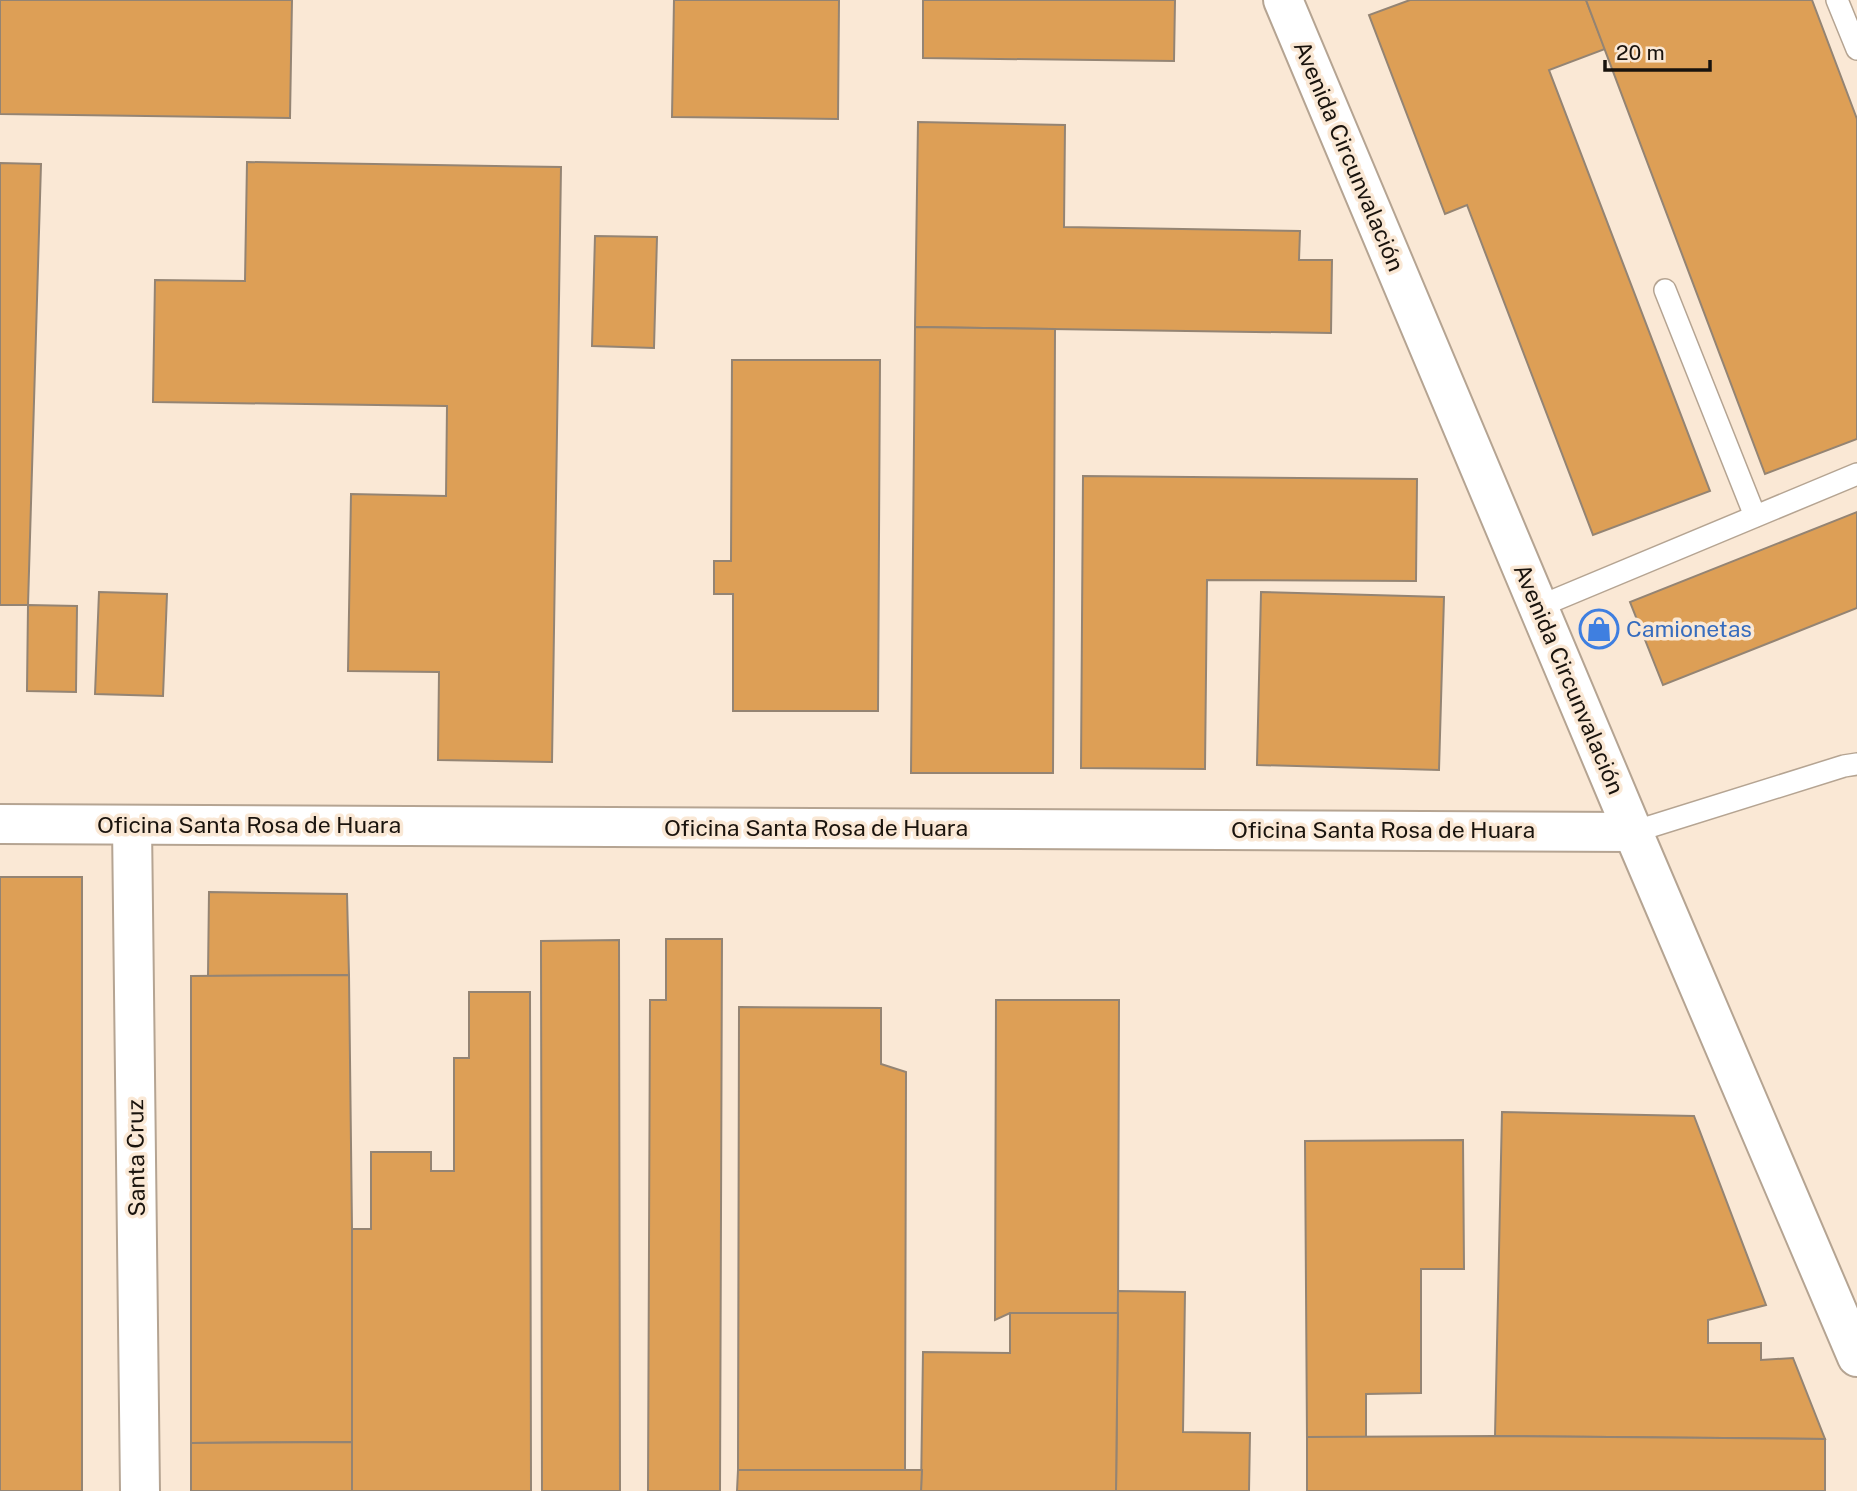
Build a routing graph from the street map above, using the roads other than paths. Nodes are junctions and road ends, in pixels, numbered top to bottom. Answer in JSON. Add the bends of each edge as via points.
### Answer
{"nodes":[{"id":1,"x":1283,"y":0,"type":"edge"},
{"id":2,"x":1837,"y":0,"type":"edge"},
{"id":3,"x":1857,"y":49,"type":"edge"},
{"id":4,"x":1665,"y":290,"type":"dead end"},
{"id":5,"x":1857,"y":474,"type":"edge"},
{"id":6,"x":1755,"y":516,"type":"junction"},
{"id":7,"x":1538,"y":607,"type":"junction"},
{"id":8,"x":1857,"y":764,"type":"edge"},
{"id":9,"x":0,"y":824,"type":"edge"},
{"id":10,"x":132,"y":825,"type":"junction"},
{"id":11,"x":1633,"y":832,"type":"junction"},
{"id":12,"x":1857,"y":1357,"type":"edge"},
{"id":13,"x":140,"y":1491,"type":"edge"}],
"edges":[{"from":1,"to":7,"type":"street","name":"Avenida Circunvalación"},
{"from":2,"to":3,"type":"lane"},
{"from":4,"to":6,"type":"lane"},
{"from":5,"to":6,"type":"lane"},
{"from":6,"to":7,"type":"lane"},
{"from":7,"to":11,"type":"street","name":"Avenida Circunvalación"},
{"from":8,"to":11,"type":"lane"},
{"from":9,"to":10,"type":"street","name":"Oficina Santa Rosa de Huara"},
{"from":10,"to":11,"type":"street","name":"Oficina Santa Rosa de Huara"},
{"from":10,"to":13,"type":"street","name":"Santa Cruz"},
{"from":11,"to":12,"type":"street","name":"Avenida Circunvalación"}]}
